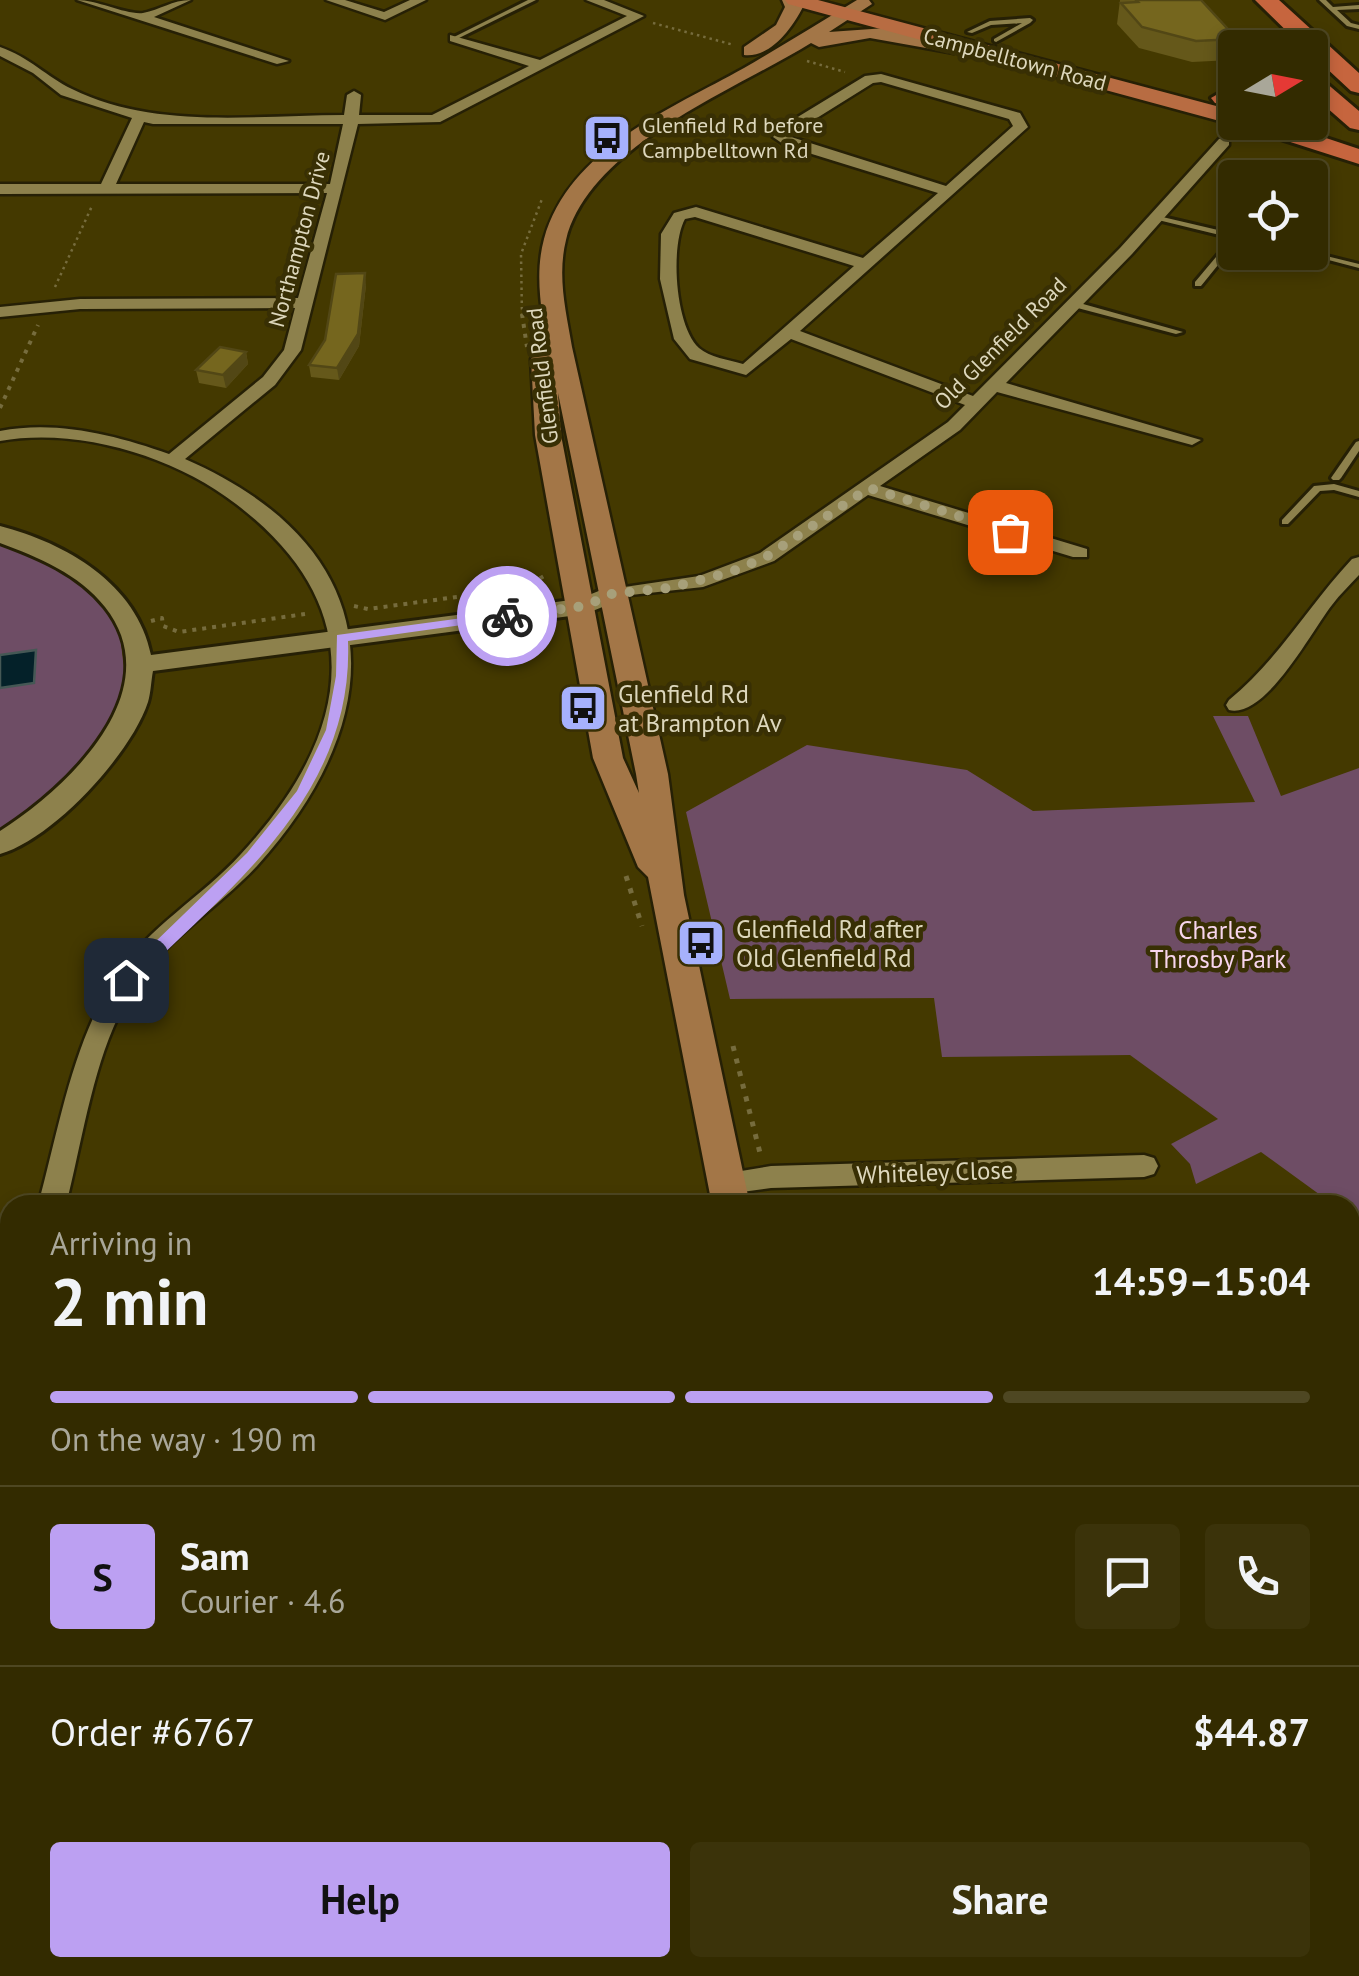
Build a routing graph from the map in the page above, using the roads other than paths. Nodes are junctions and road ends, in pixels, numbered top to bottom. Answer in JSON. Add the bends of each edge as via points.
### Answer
{"nodes":[{"id":1,"x":83,"y":0,"type":"edge"},
{"id":2,"x":185,"y":0,"type":"edge"},
{"id":3,"x":332,"y":0,"type":"edge"},
{"id":4,"x":420,"y":0,"type":"edge"},
{"id":5,"x":534,"y":0,"type":"edge"},
{"id":6,"x":592,"y":0,"type":"edge"},
{"id":7,"x":793,"y":0,"type":"edge"},
{"id":8,"x":1250,"y":0,"type":"edge"},
{"id":9,"x":1266,"y":0,"type":"edge"},
{"id":10,"x":1322,"y":0,"type":"edge"},
{"id":11,"x":1352,"y":0,"type":"edge"},
{"id":12,"x":847,"y":6,"type":"edge"},
{"id":13,"x":1359,"y":7,"type":"edge"},
{"id":14,"x":1331,"y":8,"type":"junction"},
{"id":15,"x":141,"y":18,"type":"junction"},
{"id":16,"x":1359,"y":27,"type":"edge"},
{"id":17,"x":1278,"y":30,"type":"edge"},
{"id":18,"x":970,"y":32,"type":"junction"},
{"id":19,"x":456,"y":38,"type":"joint"},
{"id":20,"x":996,"y":40,"type":"junction"},
{"id":21,"x":0,"y":51,"type":"edge"},
{"id":22,"x":282,"y":60,"type":"dead end"},
{"id":23,"x":1016,"y":60,"type":"junction"},
{"id":24,"x":544,"y":66,"type":"junction"},
{"id":25,"x":750,"y":72,"type":"junction"},
{"id":26,"x":1328,"y":79,"type":"edge"},
{"id":27,"x":1359,"y":86,"type":"edge"},
{"id":28,"x":354,"y":96,"type":"dead end"},
{"id":29,"x":1328,"y":96,"type":"edge"},
{"id":30,"x":1218,"y":100,"type":"edge"},
{"id":31,"x":1218,"y":101,"type":"edge"},
{"id":32,"x":676,"y":103,"type":"junction"},
{"id":33,"x":1359,"y":106,"type":"edge"},
{"id":34,"x":139,"y":118,"type":"junction"},
{"id":35,"x":1328,"y":119,"type":"edge"},
{"id":36,"x":351,"y":122,"type":"junction"},
{"id":37,"x":1359,"y":123,"type":"edge"},
{"id":38,"x":1328,"y":129,"type":"edge"},
{"id":39,"x":1308,"y":140,"type":"edge"},
{"id":40,"x":1224,"y":142,"type":"dead end"},
{"id":41,"x":1359,"y":157,"type":"edge"},
{"id":42,"x":106,"y":188,"type":"junction"},
{"id":43,"x":336,"y":188,"type":"junction"},
{"id":44,"x":0,"y":189,"type":"edge"},
{"id":45,"x":948,"y":191,"type":"junction"},
{"id":46,"x":1156,"y":217,"type":"junction"},
{"id":47,"x":1218,"y":233,"type":"edge"},
{"id":48,"x":1328,"y":258,"type":"edge"},
{"id":49,"x":1218,"y":259,"type":"edge"},
{"id":50,"x":865,"y":264,"type":"junction"},
{"id":51,"x":1359,"y":266,"type":"edge"},
{"id":52,"x":1198,"y":284,"type":"dead end"},
{"id":53,"x":306,"y":303,"type":"junction"},
{"id":54,"x":1073,"y":304,"type":"junction"},
{"id":55,"x":0,"y":312,"type":"edge"},
{"id":56,"x":1179,"y":332,"type":"dead end"},
{"id":57,"x":790,"y":333,"type":"junction"},
{"id":58,"x":992,"y":385,"type":"junction"},
{"id":59,"x":975,"y":403,"type":"junction"},
{"id":60,"x":0,"y":436,"type":"edge"},
{"id":61,"x":1192,"y":440,"type":"dead end"},
{"id":62,"x":1359,"y":444,"type":"edge"},
{"id":63,"x":174,"y":460,"type":"junction"},
{"id":64,"x":1336,"y":478,"type":"dead end"},
{"id":65,"x":869,"y":488,"type":"junction"},
{"id":66,"x":1359,"y":494,"type":"edge"},
{"id":67,"x":1285,"y":522,"type":"dead end"},
{"id":68,"x":0,"y":534,"type":"edge"},
{"id":69,"x":1080,"y":553,"type":"dead end"},
{"id":70,"x":1359,"y":563,"type":"edge"},
{"id":71,"x":1351,"y":585,"type":"edge"},
{"id":72,"x":611,"y":594,"type":"junction"},
{"id":73,"x":578,"y":599,"type":"junction"},
{"id":74,"x":344,"y":621,"type":"junction"},
{"id":75,"x":138,"y":656,"type":"junction"},
{"id":76,"x":1236,"y":705,"type":"dead end"},
{"id":77,"x":0,"y":844,"type":"edge"},
{"id":78,"x":667,"y":896,"type":"junction"},
{"id":79,"x":1144,"y":1166,"type":"dead end"},
{"id":80,"x":729,"y":1194,"type":"edge"},
{"id":81,"x":55,"y":1195,"type":"edge"}],
"edges":[{"from":1,"to":15,"type":"street"},
{"from":2,"to":15,"type":"street"},
{"from":3,"to":4,"type":"street","via":[[385,16]]},
{"from":5,"to":19,"type":"lane"},
{"from":6,"to":24,"type":"street","via":[[638,16]]},
{"from":7,"to":12,"type":"main road","name":"Campbelltown Road"},
{"from":7,"to":32,"type":"main road","via":[[792,15],[776,36]]},
{"from":8,"to":17,"type":"highway"},
{"from":9,"to":27,"type":"highway"},
{"from":10,"to":14,"type":"lane"},
{"from":11,"to":13,"type":"lane"},
{"from":12,"to":18,"type":"main road","name":"Campbelltown Road"},
{"from":12,"to":23,"type":"main road","name":"Campbelltown Road"},
{"from":12,"to":25,"type":"main road","name":"Glenfield Road"},
{"from":12,"to":32,"type":"main road","name":"Glenfield Road"},
{"from":13,"to":14,"type":"lane"},
{"from":14,"to":16,"type":"lane"},
{"from":15,"to":22,"type":"street"},
{"from":18,"to":20,"type":"main road","name":"Campbelltown Road"},
{"from":18,"to":20,"type":"lane","via":[[1030,20]]},
{"from":19,"to":24,"type":"street"},
{"from":20,"to":30,"type":"main road","name":"Campbelltown Road"},
{"from":21,"to":34,"type":"street","via":[[66,92]]},
{"from":23,"to":25,"type":"main road","via":[[862,32],[832,36]]},
{"from":23,"to":31,"type":"main road","name":"Campbelltown Road"},
{"from":24,"to":36,"type":"street","via":[[445,116]]},
{"from":25,"to":72,"type":"main road","name":"Glenfield Road","via":[[604,165],[570,205],[552,252],[549,276],[560,347]]},
{"from":26,"to":33,"type":"highway"},
{"from":28,"to":36,"type":"street","name":"Northampton Drive"},
{"from":29,"to":37,"type":"highway"},
{"from":32,"to":73,"type":"main road","name":"Glenfield Road","via":[[600,152],[570,180],[534,250],[532,294],[548,435]]},
{"from":34,"to":36,"type":"street"},
{"from":34,"to":42,"type":"street"},
{"from":35,"to":37,"type":"highway"},
{"from":36,"to":43,"type":"street","name":"Northampton Drive"},
{"from":37,"to":38,"type":"highway"},
{"from":39,"to":41,"type":"highway"},
{"from":40,"to":46,"type":"street","name":"Old Glenfield Road"},
{"from":42,"to":43,"type":"street"},
{"from":42,"to":44,"type":"street"},
{"from":43,"to":53,"type":"street","name":"Northampton Drive"},
{"from":45,"to":45,"type":"street","via":[[1021,127],[1018,120],[881,78],[780,137]]},
{"from":45,"to":50,"type":"street"},
{"from":46,"to":47,"type":"lane"},
{"from":46,"to":54,"type":"street","name":"Old Glenfield Road"},
{"from":48,"to":51,"type":"lane"},
{"from":49,"to":52,"type":"lane"},
{"from":50,"to":57,"type":"street"},
{"from":50,"to":57,"type":"street","via":[[696,212],[680,216],[669,234],[668,279],[690,350],[746,370]]},
{"from":53,"to":55,"type":"street","via":[[80,304]]},
{"from":53,"to":63,"type":"street","name":"Northampton Drive","via":[[285,362]]},
{"from":54,"to":56,"type":"lane"},
{"from":54,"to":58,"type":"street","name":"Old Glenfield Road"},
{"from":57,"to":59,"type":"street"},
{"from":58,"to":59,"type":"street","name":"Old Glenfield Road"},
{"from":58,"to":61,"type":"street"},
{"from":59,"to":65,"type":"street","name":"Old Glenfield Road"},
{"from":60,"to":63,"type":"street","via":[[74,436]]},
{"from":62,"to":64,"type":"lane"},
{"from":63,"to":74,"type":"street","via":[[238,494],[294,539]]},
{"from":65,"to":69,"type":"street"},
{"from":65,"to":72,"type":"street","name":"Old Glenfield Road","via":[[766,557],[731,572]]},
{"from":66,"to":67,"type":"lane","via":[[1317,488]]},
{"from":68,"to":75,"type":"street","via":[[62,557],[101,584],[136,632]]},
{"from":70,"to":71,"type":"street"},
{"from":71,"to":76,"type":"street","via":[[1324,600],[1270,676]]},
{"from":72,"to":73,"type":"street"},
{"from":72,"to":78,"type":"main road","name":"Glenfield Road","via":[[652,774]]},
{"from":73,"to":74,"type":"street"},
{"from":73,"to":78,"type":"main road","name":"Glenfield Road","via":[[608,758]]},
{"from":74,"to":75,"type":"street"},
{"from":74,"to":81,"type":"street","via":[[333,730],[303,792],[252,857],[126,980],[106,1017]]},
{"from":75,"to":77,"type":"street","via":[[131,712],[107,753],[64,798]]},
{"from":78,"to":80,"type":"main road","name":"Glenfield Road"},
{"from":79,"to":80,"type":"street","name":"Whiteley Close","via":[[771,1177]]}]}
